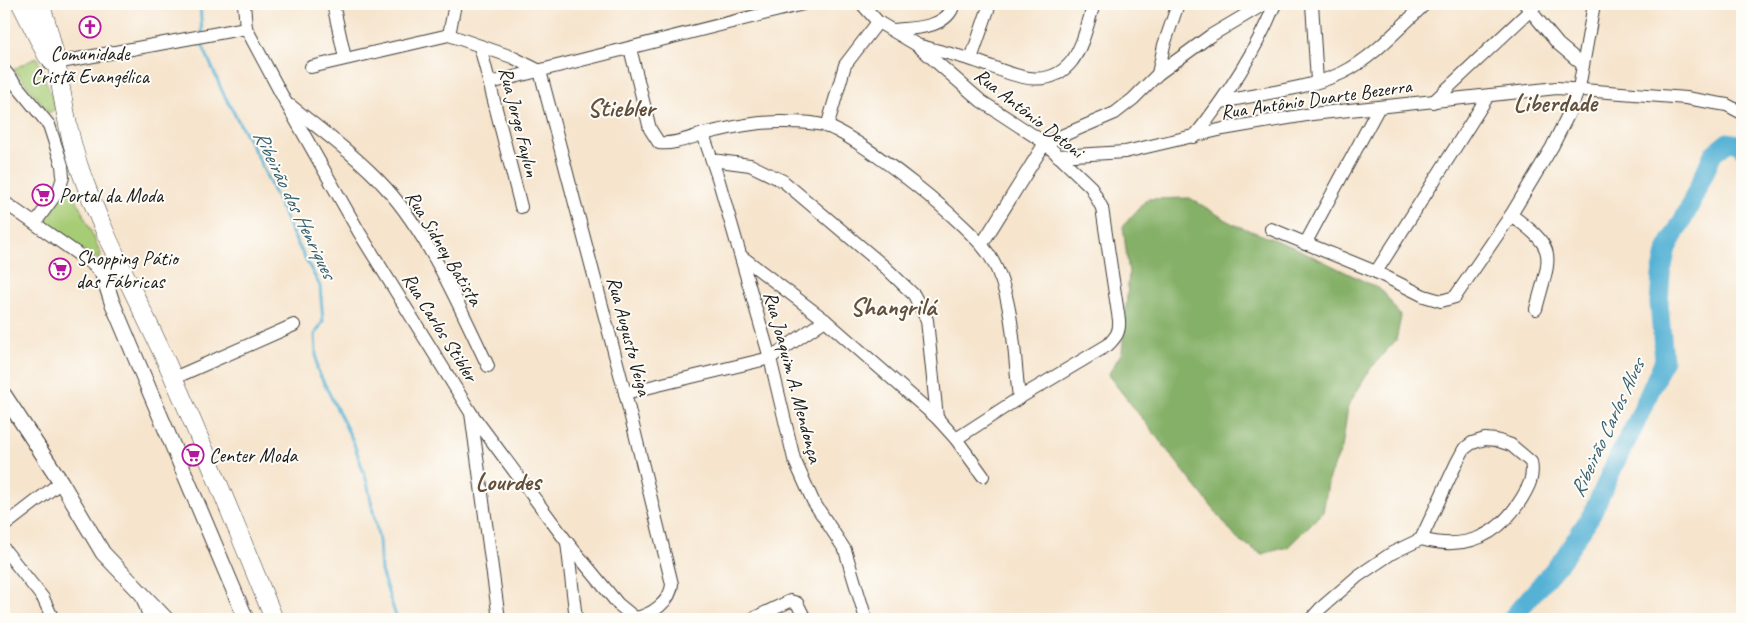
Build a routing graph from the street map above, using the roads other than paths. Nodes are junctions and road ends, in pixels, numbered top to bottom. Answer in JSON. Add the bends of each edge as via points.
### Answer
{"nodes":[{"id":1,"x":21,"y":4,"type":"edge"},
{"id":2,"x":40,"y":4,"type":"edge"},
{"id":3,"x":244,"y":4,"type":"edge"},
{"id":4,"x":333,"y":4,"type":"edge"},
{"id":5,"x":455,"y":4,"type":"edge"},
{"id":6,"x":803,"y":4,"type":"edge"},
{"id":7,"x":862,"y":4,"type":"edge"},
{"id":8,"x":954,"y":4,"type":"edge"},
{"id":9,"x":990,"y":4,"type":"edge"},
{"id":10,"x":1094,"y":4,"type":"edge"},
{"id":11,"x":1178,"y":4,"type":"edge"},
{"id":12,"x":1275,"y":4,"type":"edge"},
{"id":13,"x":1312,"y":4,"type":"edge"},
{"id":14,"x":1425,"y":4,"type":"edge"},
{"id":15,"x":1594,"y":4,"type":"edge"},
{"id":16,"x":1259,"y":6,"type":"edge"},
{"id":17,"x":1531,"y":6,"type":"edge"},
{"id":18,"x":878,"y":22,"type":"junction"},
{"id":19,"x":246,"y":28,"type":"junction"},
{"id":20,"x":893,"y":30,"type":"junction"},
{"id":21,"x":449,"y":35,"type":"junction"},
{"id":22,"x":480,"y":46,"type":"junction"},
{"id":23,"x":917,"y":46,"type":"junction"},
{"id":24,"x":630,"y":48,"type":"junction"},
{"id":25,"x":345,"y":58,"type":"junction"},
{"id":26,"x":971,"y":59,"type":"junction"},
{"id":27,"x":1583,"y":65,"type":"junction"},
{"id":28,"x":55,"y":67,"type":"junction"},
{"id":29,"x":310,"y":67,"type":"dead end"},
{"id":30,"x":540,"y":71,"type":"junction"},
{"id":31,"x":5,"y":73,"type":"edge"},
{"id":32,"x":1158,"y":74,"type":"junction"},
{"id":33,"x":1317,"y":82,"type":"junction"},
{"id":34,"x":490,"y":83,"type":"junction"},
{"id":35,"x":1580,"y":88,"type":"junction"},
{"id":36,"x":1488,"y":96,"type":"junction"},
{"id":37,"x":285,"y":101,"type":"junction"},
{"id":38,"x":1222,"y":102,"type":"junction"},
{"id":39,"x":1433,"y":102,"type":"junction"},
{"id":40,"x":1379,"y":107,"type":"junction"},
{"id":41,"x":1742,"y":113,"type":"edge"},
{"id":42,"x":827,"y":127,"type":"junction"},
{"id":43,"x":703,"y":134,"type":"junction"},
{"id":44,"x":1194,"y":137,"type":"junction"},
{"id":45,"x":1045,"y":143,"type":"junction"},
{"id":46,"x":1058,"y":156,"type":"junction"},
{"id":47,"x":712,"y":160,"type":"junction"},
{"id":48,"x":4,"y":202,"type":"edge"},
{"id":49,"x":521,"y":207,"type":"dead end"},
{"id":50,"x":1511,"y":215,"type":"junction"},
{"id":51,"x":35,"y":223,"type":"junction"},
{"id":52,"x":1271,"y":229,"type":"dead end"},
{"id":53,"x":982,"y":244,"type":"junction"},
{"id":54,"x":1305,"y":244,"type":"junction"},
{"id":55,"x":741,"y":256,"type":"junction"},
{"id":56,"x":120,"y":262,"type":"junction"},
{"id":57,"x":1376,"y":272,"type":"junction"},
{"id":58,"x":103,"y":275,"type":"junction"},
{"id":59,"x":1536,"y":309,"type":"dead end"},
{"id":60,"x":825,"y":320,"type":"junction"},
{"id":61,"x":294,"y":325,"type":"dead end"},
{"id":62,"x":770,"y":358,"type":"junction"},
{"id":63,"x":488,"y":366,"type":"dead end"},
{"id":64,"x":174,"y":378,"type":"junction"},
{"id":65,"x":625,"y":393,"type":"junction"},
{"id":66,"x":4,"y":395,"type":"edge"},
{"id":67,"x":1019,"y":398,"type":"junction"},
{"id":68,"x":471,"y":413,"type":"junction"},
{"id":69,"x":936,"y":418,"type":"junction"},
{"id":70,"x":956,"y":439,"type":"junction"},
{"id":71,"x":983,"y":476,"type":"dead end"},
{"id":72,"x":61,"y":482,"type":"junction"},
{"id":73,"x":4,"y":526,"type":"edge"},
{"id":74,"x":1421,"y":539,"type":"junction"},
{"id":75,"x":568,"y":542,"type":"junction"},
{"id":76,"x":4,"y":549,"type":"edge"},
{"id":77,"x":141,"y":594,"type":"junction"},
{"id":78,"x":53,"y":619,"type":"edge"},
{"id":79,"x":150,"y":619,"type":"edge"},
{"id":80,"x":166,"y":619,"type":"edge"},
{"id":81,"x":246,"y":619,"type":"edge"},
{"id":82,"x":274,"y":619,"type":"edge"},
{"id":83,"x":498,"y":619,"type":"edge"},
{"id":84,"x":576,"y":619,"type":"edge"},
{"id":85,"x":752,"y":619,"type":"edge"},
{"id":86,"x":805,"y":619,"type":"edge"},
{"id":87,"x":866,"y":619,"type":"edge"},
{"id":88,"x":1311,"y":619,"type":"edge"}],
"edges":[{"from":1,"to":28,"type":"main road"},
{"from":2,"to":28,"type":"main road"},
{"from":3,"to":19,"type":"street"},
{"from":4,"to":25,"type":"street"},
{"from":5,"to":21,"type":"street"},
{"from":6,"to":24,"type":"street"},
{"from":7,"to":18,"type":"street"},
{"from":8,"to":20,"type":"street","via":[[938,22]]},
{"from":9,"to":26,"type":"street"},
{"from":10,"to":26,"type":"street","via":[[1072,60],[1053,75],[1029,79]]},
{"from":11,"to":32,"type":"street"},
{"from":12,"to":38,"type":"street","via":[[1261,38]]},
{"from":13,"to":33,"type":"street"},
{"from":14,"to":33,"type":"street","via":[[1366,56],[1342,72]]},
{"from":15,"to":27,"type":"street"},
{"from":16,"to":32,"type":"street"},
{"from":17,"to":27,"type":"street","via":[[1558,44]]},
{"from":17,"to":39,"type":"street"},
{"from":18,"to":20,"type":"street"},
{"from":18,"to":42,"type":"street","via":[[845,65]]},
{"from":19,"to":28,"type":"street"},
{"from":19,"to":37,"type":"street","name":"Rua Carlos Stibler"},
{"from":20,"to":23,"type":"street"},
{"from":21,"to":22,"type":"street"},
{"from":21,"to":25,"type":"street"},
{"from":22,"to":30,"type":"street"},
{"from":22,"to":34,"type":"street","name":"Rua Jorge Faylun"},
{"from":23,"to":26,"type":"street"},
{"from":23,"to":45,"type":"street","name":"Rua Antônio Detoni","via":[[981,101]]},
{"from":24,"to":30,"type":"street"},
{"from":24,"to":43,"type":"street","via":[[650,129],[656,141],[663,144]]},
{"from":25,"to":29,"type":"street"},
{"from":27,"to":35,"type":"street"},
{"from":28,"to":56,"type":"main road","via":[[81,172]]},
{"from":30,"to":34,"type":"street"},
{"from":30,"to":65,"type":"street","name":"Rua Augusto Veiga"},
{"from":31,"to":51,"type":"street","via":[[49,125],[62,165],[59,190]]},
{"from":32,"to":45,"type":"street","via":[[1115,113]]},
{"from":33,"to":38,"type":"street"},
{"from":34,"to":49,"type":"street","name":"Rua Jorge Faylun"},
{"from":35,"to":36,"type":"street","name":"Rua Antônio Duarte Bezerra"},
{"from":35,"to":41,"type":"street","name":"Rua Antônio Duarte Bezerra","via":[[1686,98],[1728,106]]},
{"from":35,"to":50,"type":"street","via":[[1552,147]]},
{"from":36,"to":39,"type":"street","name":"Rua Antônio Duarte Bezerra"},
{"from":36,"to":57,"type":"street"},
{"from":37,"to":63,"type":"street","name":"Rua Sidney Batista","via":[[370,170],[406,214],[436,264]]},
{"from":37,"to":68,"type":"street","name":"Rua Carlos Stibler","via":[[359,232]]},
{"from":38,"to":44,"type":"street"},
{"from":39,"to":40,"type":"street","name":"Rua Antônio Duarte Bezerra"},
{"from":40,"to":44,"type":"street","name":"Rua Antônio Duarte Bezerra","via":[[1312,114]]},
{"from":40,"to":54,"type":"street"},
{"from":42,"to":43,"type":"street","via":[[783,121]]},
{"from":42,"to":53,"type":"street","via":[[860,145],[913,183]]},
{"from":43,"to":47,"type":"street","name":"Rua Joaquim A. Mendonça"},
{"from":44,"to":46,"type":"street","name":"Rua Antônio Duarte Bezerra","via":[[1125,152]]},
{"from":45,"to":46,"type":"street","name":"Rua Antônio Detoni"},
{"from":45,"to":53,"type":"street"},
{"from":46,"to":67,"type":"street","name":"Rua Antônio Detoni","via":[[1091,187],[1102,208],[1120,328],[1108,345]]},
{"from":47,"to":55,"type":"street","name":"Rua Joaquim A. Mendonça"},
{"from":47,"to":69,"type":"street","via":[[750,165],[783,181],[914,295],[927,320]]},
{"from":48,"to":51,"type":"street"},
{"from":50,"to":57,"type":"street","via":[[1455,297],[1441,301],[1424,296]]},
{"from":50,"to":59,"type":"street","via":[[1535,232],[1547,247],[1548,259]]},
{"from":51,"to":58,"type":"street"},
{"from":52,"to":54,"type":"street"},
{"from":53,"to":67,"type":"street","via":[[992,258],[1004,289]]},
{"from":54,"to":57,"type":"street"},
{"from":55,"to":60,"type":"street"},
{"from":55,"to":62,"type":"street","name":"Rua Joaquim A. Mendonça"},
{"from":56,"to":58,"type":"street"},
{"from":56,"to":64,"type":"main road"},
{"from":58,"to":81,"type":"street"},
{"from":60,"to":62,"type":"street"},
{"from":60,"to":69,"type":"street"},
{"from":61,"to":64,"type":"street"},
{"from":62,"to":65,"type":"street"},
{"from":62,"to":87,"type":"street","name":"Rua Joaquim A. Mendonça","via":[[794,459],[805,487],[846,550]]},
{"from":64,"to":82,"type":"main road"},
{"from":65,"to":75,"type":"street","name":"Rua Augusto Veiga","via":[[672,584],[670,596],[642,617],[630,615]]},
{"from":66,"to":72,"type":"street"},
{"from":67,"to":70,"type":"street"},
{"from":68,"to":75,"type":"street"},
{"from":68,"to":83,"type":"street","name":"Rua Carlos Stibler"},
{"from":69,"to":70,"type":"street"},
{"from":70,"to":71,"type":"street"},
{"from":72,"to":73,"type":"street"},
{"from":72,"to":77,"type":"street","via":[[103,553]]},
{"from":74,"to":74,"type":"street","via":[[1457,462],[1464,449],[1472,443],[1496,440],[1511,446],[1531,462],[1530,484],[1499,528],[1485,536],[1462,542],[1438,544]]},
{"from":74,"to":88,"type":"street","via":[[1392,553],[1358,576]]},
{"from":75,"to":84,"type":"street"},
{"from":76,"to":78,"type":"street","via":[[43,598]]},
{"from":77,"to":79,"type":"street"},
{"from":77,"to":80,"type":"street"},
{"from":85,"to":86,"type":"street","via":[[786,602],[798,603]]}]}
